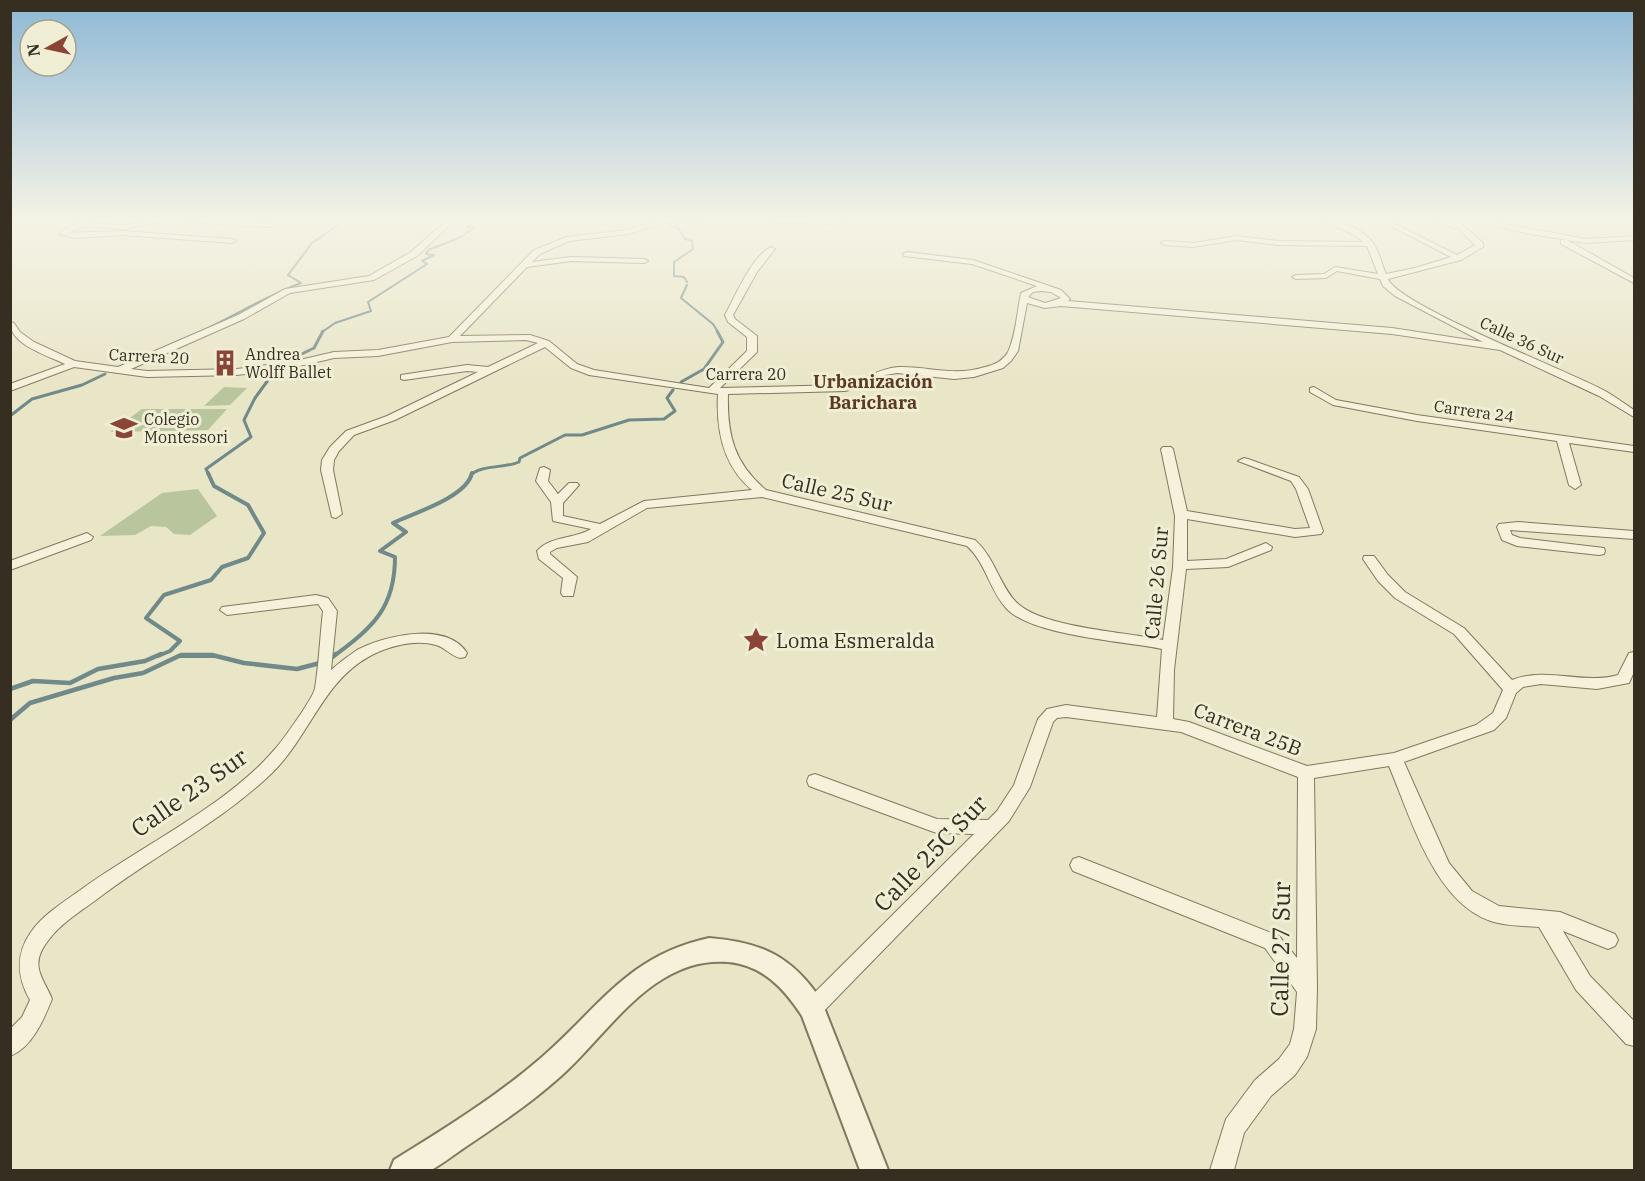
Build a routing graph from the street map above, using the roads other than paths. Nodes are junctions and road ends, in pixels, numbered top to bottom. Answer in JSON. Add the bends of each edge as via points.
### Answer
{"nodes":[{"id":1,"x":378,"y":275,"type":"edge"},
{"id":2,"x":515,"y":275,"type":"edge"},
{"id":3,"x":749,"y":275,"type":"edge"},
{"id":4,"x":1011,"y":275,"type":"edge"},
{"id":5,"x":1327,"y":275,"type":"edge"},
{"id":6,"x":1373,"y":275,"type":"edge"},
{"id":7,"x":1390,"y":275,"type":"edge"},
{"id":8,"x":1016,"y":277,"type":"junction"},
{"id":9,"x":1296,"y":277,"type":"dead end"},
{"id":10,"x":1383,"y":277,"type":"junction"},
{"id":11,"x":1025,"y":295,"type":"junction"},
{"id":12,"x":1059,"y":296,"type":"junction"},
{"id":13,"x":1042,"y":305,"type":"junction"},
{"id":14,"x":1023,"y":313,"type":"junction"},
{"id":15,"x":12,"y":329,"type":"edge"},
{"id":16,"x":452,"y":339,"type":"junction"},
{"id":17,"x":546,"y":343,"type":"junction"},
{"id":18,"x":1500,"y":347,"type":"junction"},
{"id":19,"x":73,"y":364,"type":"junction"},
{"id":20,"x":116,"y":371,"type":"junction"},
{"id":21,"x":489,"y":371,"type":"junction"},
{"id":22,"x":404,"y":377,"type":"dead end"},
{"id":23,"x":10,"y":388,"type":"edge"},
{"id":24,"x":1314,"y":390,"type":"dead end"},
{"id":25,"x":717,"y":391,"type":"junction"},
{"id":26,"x":1635,"y":414,"type":"edge"},
{"id":27,"x":1562,"y":438,"type":"junction"},
{"id":28,"x":1167,"y":449,"type":"dead end"},
{"id":29,"x":1635,"y":449,"type":"edge"},
{"id":30,"x":1244,"y":461,"type":"dead end"},
{"id":31,"x":544,"y":470,"type":"dead end"},
{"id":32,"x":573,"y":485,"type":"dead end"},
{"id":33,"x":1575,"y":485,"type":"dead end"},
{"id":34,"x":762,"y":493,"type":"junction"},
{"id":35,"x":557,"y":502,"type":"junction"},
{"id":36,"x":336,"y":514,"type":"dead end"},
{"id":37,"x":1181,"y":514,"type":"junction"},
{"id":38,"x":602,"y":528,"type":"junction"},
{"id":39,"x":1635,"y":535,"type":"edge"},
{"id":40,"x":87,"y":537,"type":"dead end"},
{"id":41,"x":1266,"y":547,"type":"dead end"},
{"id":42,"x":1599,"y":551,"type":"dead end"},
{"id":43,"x":1369,"y":558,"type":"dead end"},
{"id":44,"x":1180,"y":565,"type":"junction"},
{"id":45,"x":10,"y":566,"type":"edge"},
{"id":46,"x":568,"y":593,"type":"dead end"},
{"id":47,"x":227,"y":610,"type":"dead end"},
{"id":48,"x":1170,"y":646,"type":"junction"},
{"id":49,"x":460,"y":653,"type":"dead end"},
{"id":50,"x":1635,"y":657,"type":"edge"},
{"id":51,"x":322,"y":687,"type":"junction"},
{"id":52,"x":1510,"y":688,"type":"junction"},
{"id":53,"x":1053,"y":713,"type":"joint"},
{"id":54,"x":1165,"y":722,"type":"junction"},
{"id":55,"x":1394,"y":759,"type":"junction"},
{"id":56,"x":1306,"y":773,"type":"junction"},
{"id":57,"x":815,"y":781,"type":"dead end"},
{"id":58,"x":992,"y":827,"type":"junction"},
{"id":59,"x":1079,"y":865,"type":"dead end"},
{"id":60,"x":1544,"y":918,"type":"junction"},
{"id":61,"x":1608,"y":940,"type":"dead end"},
{"id":62,"x":1307,"y":988,"type":"junction"},
{"id":63,"x":812,"y":1009,"type":"junction"},
{"id":64,"x":1635,"y":1036,"type":"edge"},
{"id":65,"x":10,"y":1046,"type":"edge"},
{"id":66,"x":404,"y":1170,"type":"edge"},
{"id":67,"x":874,"y":1170,"type":"edge"},
{"id":68,"x":1222,"y":1170,"type":"edge"}],
"edges":[{"from":1,"to":20,"type":"street","via":[[288,291],[242,317]]},
{"from":2,"to":16,"type":"street"},
{"from":3,"to":25,"type":"street","via":[[729,315],[730,320],[749,333],[753,348]]},
{"from":4,"to":8,"type":"street"},
{"from":5,"to":9,"type":"street"},
{"from":6,"to":10,"type":"street"},
{"from":7,"to":10,"type":"street"},
{"from":8,"to":11,"type":"street"},
{"from":8,"to":12,"type":"street"},
{"from":10,"to":18,"type":"street","name":"Calle 36 Sur","via":[[1390,288],[1410,301]]},
{"from":11,"to":12,"type":"street","via":[[1036,289]]},
{"from":11,"to":13,"type":"street"},
{"from":11,"to":14,"type":"street","name":"Carrera 20"},
{"from":12,"to":13,"type":"street"},
{"from":12,"to":18,"type":"street","via":[[1170,313],[1392,331]]},
{"from":13,"to":14,"type":"street"},
{"from":14,"to":25,"type":"street","name":"Carrera 20","via":[[1008,359],[985,372],[954,376],[897,370],[845,388]]},
{"from":15,"to":19,"type":"street","name":"Carrera 20","via":[[31,344]]},
{"from":16,"to":17,"type":"street","name":"Carrera 20","via":[[517,336]]},
{"from":16,"to":20,"type":"street","name":"Carrera 20","via":[[237,372]]},
{"from":17,"to":21,"type":"street"},
{"from":17,"to":25,"type":"street","name":"Carrera 20","via":[[574,366],[592,373]]},
{"from":18,"to":26,"type":"street","name":"Calle 36 Sur","via":[[1603,394]]},
{"from":19,"to":20,"type":"street","name":"Carrera 20"},
{"from":19,"to":23,"type":"street"},
{"from":21,"to":22,"type":"street","via":[[467,368]]},
{"from":21,"to":36,"type":"street","via":[[342,439],[328,460],[327,470]]},
{"from":24,"to":27,"type":"street","name":"Carrera 24","via":[[1333,402]]},
{"from":25,"to":34,"type":"street","name":"Calle 25 Sur","via":[[729,452],[743,477]]},
{"from":27,"to":29,"type":"street","name":"Carrera 24"},
{"from":27,"to":33,"type":"street"},
{"from":28,"to":37,"type":"street","name":"Calle 26 Sur"},
{"from":30,"to":37,"type":"street","via":[[1295,479],[1317,531],[1295,532]]},
{"from":31,"to":35,"type":"street","via":[[542,481]]},
{"from":32,"to":35,"type":"street"},
{"from":34,"to":38,"type":"street","via":[[644,505]]},
{"from":34,"to":48,"type":"street","name":"Calle 25 Sur","via":[[971,543],[980,550],[1002,594],[1024,616],[1048,624]]},
{"from":35,"to":38,"type":"street","via":[[559,519]]},
{"from":37,"to":44,"type":"street","name":"Calle 26 Sur"},
{"from":38,"to":46,"type":"street","via":[[584,539],[543,551],[543,556],[570,577]]},
{"from":39,"to":42,"type":"street","via":[[1503,527],[1506,537],[1517,542]]},
{"from":40,"to":45,"type":"street"},
{"from":41,"to":44,"type":"street","via":[[1228,563]]},
{"from":43,"to":52,"type":"street","via":[[1400,595],[1458,631]]},
{"from":44,"to":48,"type":"street","name":"Calle 26 Sur"},
{"from":47,"to":51,"type":"street","via":[[323,601],[330,611]]},
{"from":48,"to":54,"type":"street","name":"Calle 26 Sur","via":[[1164,684]]},
{"from":49,"to":51,"type":"street","name":"Calle 23 Sur","via":[[440,641],[393,642],[361,654]]},
{"from":50,"to":52,"type":"street","via":[[1624,679],[1612,684],[1528,681]]},
{"from":51,"to":65,"type":"street","name":"Calle 23 Sur","via":[[304,724],[268,767],[72,906],[39,938],[29,957],[27,972],[42,999],[29,1024]]},
{"from":52,"to":55,"type":"street","name":"Carrera 25B","via":[[1495,722]]},
{"from":53,"to":54,"type":"street","name":"Carrera 25B","via":[[1066,711]]},
{"from":53,"to":58,"type":"street","name":"Calle 25C Sur","via":[[1046,719],[1016,800]]},
{"from":54,"to":56,"type":"street","name":"Carrera 25B"},
{"from":55,"to":56,"type":"street","name":"Carrera 25B"},
{"from":55,"to":60,"type":"street","via":[[1442,868],[1455,887],[1480,907],[1497,914]]},
{"from":56,"to":62,"type":"street","name":"Calle 27 Sur"},
{"from":57,"to":58,"type":"street","via":[[937,826]]},
{"from":58,"to":63,"type":"street","name":"Calle 25C Sur"},
{"from":59,"to":62,"type":"street","via":[[1272,942]]},
{"from":60,"to":61,"type":"street","via":[[1580,927]]},
{"from":60,"to":64,"type":"street","via":[[1583,983]]},
{"from":62,"to":68,"type":"street","name":"Calle 27 Sur","via":[[1305,1029],[1299,1049],[1234,1127]]},
{"from":63,"to":66,"type":"street","via":[[798,986],[754,955],[729,949],[702,950],[675,958],[650,971],[550,1067],[489,1114]]},
{"from":63,"to":67,"type":"street"}]}
